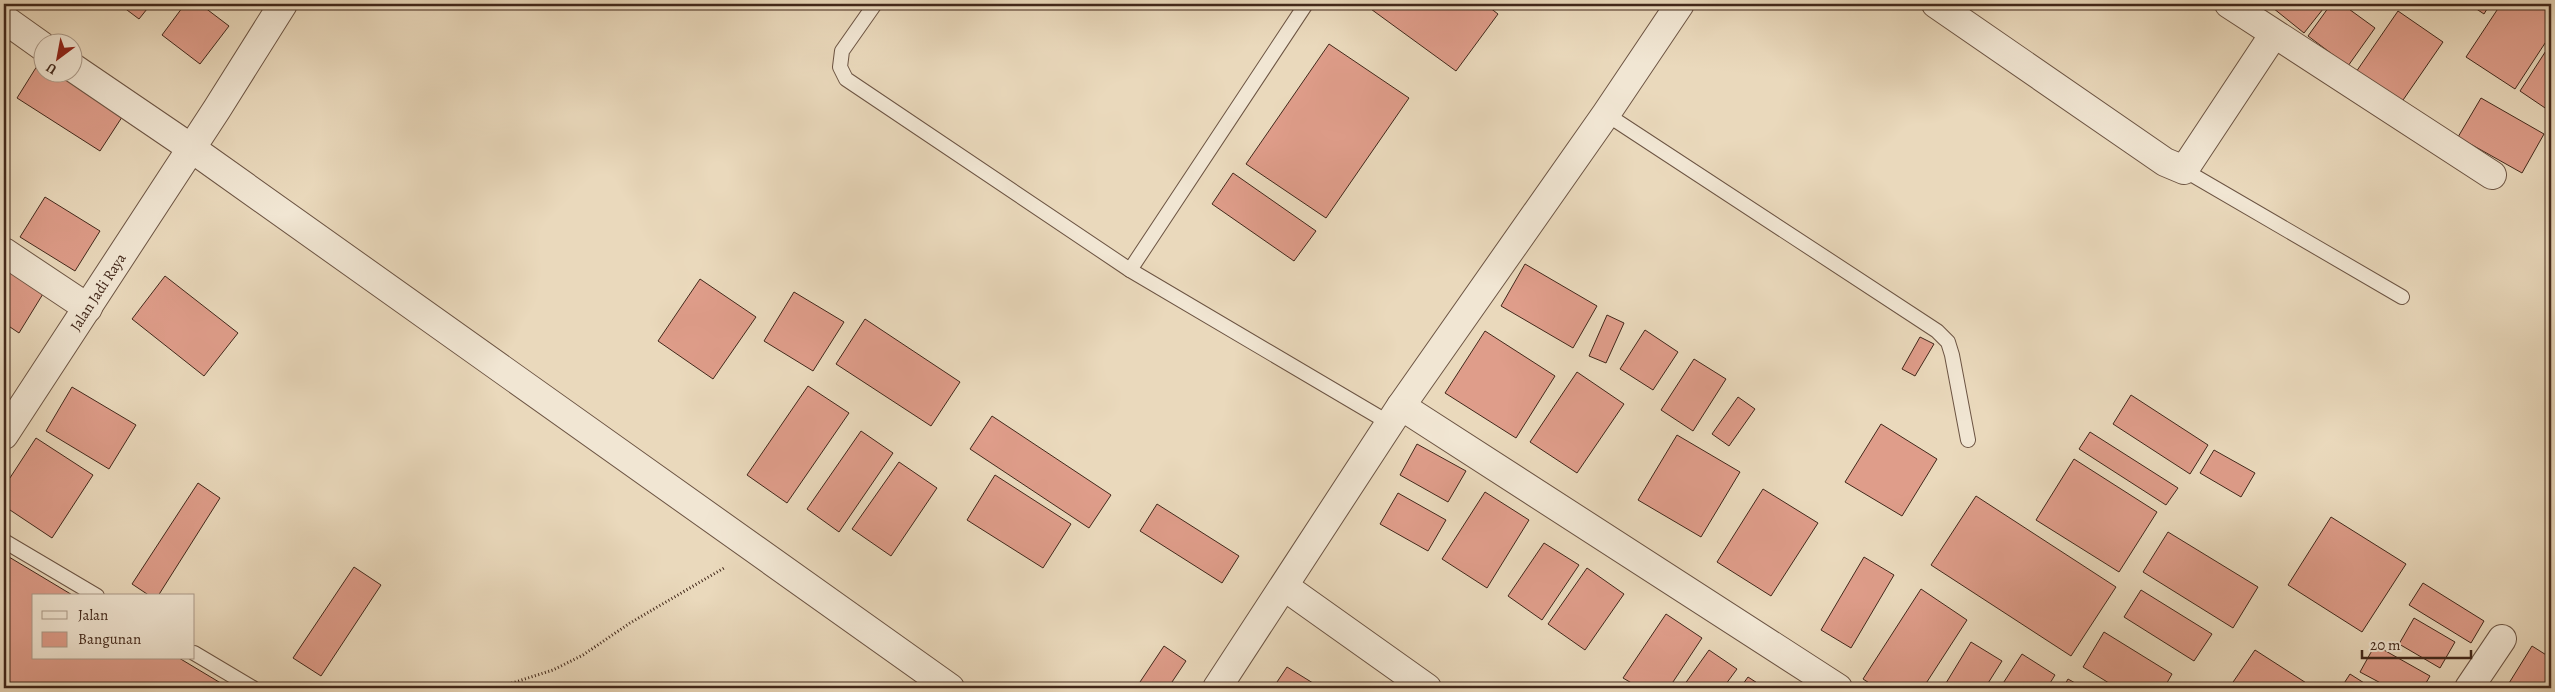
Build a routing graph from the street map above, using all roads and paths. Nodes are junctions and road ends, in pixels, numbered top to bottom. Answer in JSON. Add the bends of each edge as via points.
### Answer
{"nodes":[{"id":1,"x":283,"y":4,"type":"edge"},
{"id":2,"x":875,"y":4,"type":"edge"},
{"id":3,"x":1306,"y":4,"type":"edge"},
{"id":4,"x":1680,"y":4,"type":"edge"},
{"id":5,"x":1936,"y":4,"type":"edge"},
{"id":6,"x":2229,"y":4,"type":"edge"},
{"id":7,"x":4,"y":19,"type":"edge"},
{"id":8,"x":2274,"y":34,"type":"junction"},
{"id":9,"x":32,"y":39,"type":"edge"},
{"id":10,"x":82,"y":74,"type":"edge"},
{"id":11,"x":1606,"y":114,"type":"junction"},
{"id":12,"x":191,"y":148,"type":"junction"},
{"id":13,"x":2184,"y":170,"type":"junction"},
{"id":14,"x":2492,"y":175,"type":"dead end"},
{"id":15,"x":4,"y":252,"type":"edge"},
{"id":16,"x":1130,"y":270,"type":"junction"},
{"id":17,"x":2402,"y":297,"type":"dead end"},
{"id":18,"x":88,"y":308,"type":"junction"},
{"id":19,"x":1396,"y":415,"type":"junction"},
{"id":20,"x":4,"y":435,"type":"edge"},
{"id":21,"x":1968,"y":440,"type":"dead end"},
{"id":22,"x":4,"y":541,"type":"edge"},
{"id":23,"x":743,"y":541,"type":"junction"},
{"id":24,"x":1284,"y":587,"type":"junction"},
{"id":25,"x":94,"y":594,"type":"edge"},
{"id":26,"x":2502,"y":639,"type":"dead end"},
{"id":27,"x":195,"y":654,"type":"edge"},
{"id":28,"x":253,"y":688,"type":"edge"},
{"id":29,"x":484,"y":688,"type":"edge"},
{"id":30,"x":950,"y":688,"type":"edge"},
{"id":31,"x":1217,"y":688,"type":"edge"},
{"id":32,"x":1427,"y":688,"type":"edge"},
{"id":33,"x":1838,"y":688,"type":"edge"},
{"id":34,"x":2469,"y":688,"type":"edge"}],
"edges":[{"from":1,"to":12,"type":"street","name":"Jalan Jadi Raya"},
{"from":2,"to":16,"type":"lane","via":[[842,52],[840,67],[846,79]]},
{"from":3,"to":16,"type":"lane"},
{"from":4,"to":11,"type":"street"},
{"from":5,"to":13,"type":"street","via":[[2165,162]]},
{"from":6,"to":8,"type":"street"},
{"from":7,"to":9,"type":"street"},
{"from":8,"to":13,"type":"street"},
{"from":8,"to":14,"type":"street"},
{"from":10,"to":12,"type":"street"},
{"from":11,"to":19,"type":"street"},
{"from":11,"to":21,"type":"lane","via":[[1937,331],[1948,342],[1952,355]]},
{"from":12,"to":18,"type":"street","name":"Jalan Jadi Raya"},
{"from":12,"to":23,"type":"street"},
{"from":13,"to":17,"type":"lane"},
{"from":15,"to":18,"type":"street"},
{"from":16,"to":19,"type":"lane"},
{"from":18,"to":20,"type":"street","name":"Jalan Jadi Raya"},
{"from":19,"to":24,"type":"street"},
{"from":19,"to":33,"type":"street"},
{"from":22,"to":25,"type":"lane"},
{"from":23,"to":29,"type":"path","via":[[736,561],[584,655],[544,673]]},
{"from":23,"to":30,"type":"street"},
{"from":24,"to":31,"type":"street"},
{"from":24,"to":32,"type":"street"},
{"from":26,"to":34,"type":"street"},
{"from":27,"to":28,"type":"lane"}]}
